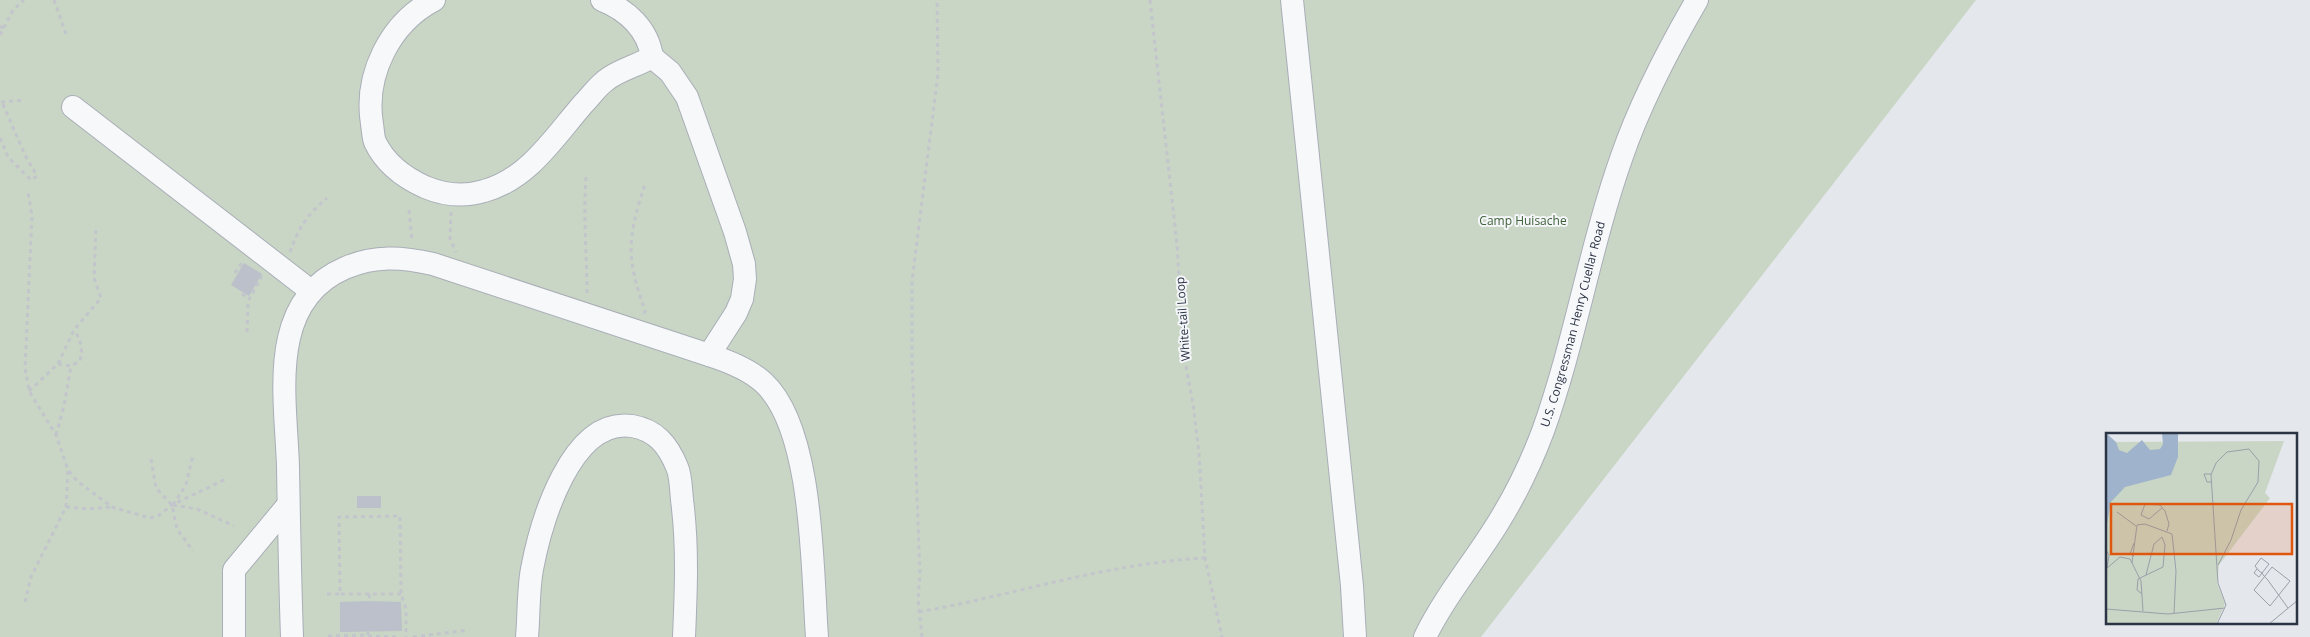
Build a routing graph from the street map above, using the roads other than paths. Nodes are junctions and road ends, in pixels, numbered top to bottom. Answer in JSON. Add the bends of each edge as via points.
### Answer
{"nodes":[{"id":1,"x":434,"y":0,"type":"edge"},
{"id":2,"x":602,"y":0,"type":"edge"},
{"id":3,"x":1292,"y":0,"type":"edge"},
{"id":4,"x":1697,"y":0,"type":"edge"},
{"id":5,"x":652,"y":57,"type":"junction"},
{"id":6,"x":73,"y":107,"type":"dead end"},
{"id":7,"x":311,"y":291,"type":"junction"},
{"id":8,"x":710,"y":354,"type":"junction"},
{"id":9,"x":288,"y":506,"type":"junction"},
{"id":10,"x":234,"y":637,"type":"edge"},
{"id":11,"x":292,"y":637,"type":"edge"},
{"id":12,"x":527,"y":637,"type":"edge"},
{"id":13,"x":684,"y":637,"type":"edge"},
{"id":14,"x":817,"y":637,"type":"edge"},
{"id":15,"x":1355,"y":637,"type":"edge"},
{"id":16,"x":1425,"y":637,"type":"edge"}],
"edges":[{"from":1,"to":5,"type":"street","via":[[405,20],[389,41],[373,82],[370,110],[374,141],[392,165],[413,181],[438,192],[460,195],[483,192],[514,178],[532,164],[603,82]]},
{"from":2,"to":5,"type":"street","via":[[628,14],[642,29]]},
{"from":3,"to":15,"type":"street"},
{"from":4,"to":16,"type":"street","name":"U.S. Congressman Henry Cuellar Road","via":[[1663,61],[1629,134],[1552,402],[1530,462],[1497,524],[1444,600]]},
{"from":5,"to":8,"type":"street","via":[[670,72],[687,97],[744,264],[746,279],[742,299]]},
{"from":6,"to":7,"type":"street"},
{"from":7,"to":8,"type":"street","via":[[326,277],[354,264],[381,258],[412,259]]},
{"from":7,"to":9,"type":"street","via":[[295,315],[287,341]]},
{"from":8,"to":14,"type":"street","via":[[763,382],[787,420],[799,458],[806,498]]},
{"from":9,"to":10,"type":"street","via":[[234,570]]},
{"from":9,"to":11,"type":"street"},
{"from":12,"to":13,"type":"street","via":[[532,569],[548,511],[564,474],[594,434],[612,426],[628,426],[645,428],[661,438],[678,468],[687,555]]}]}
